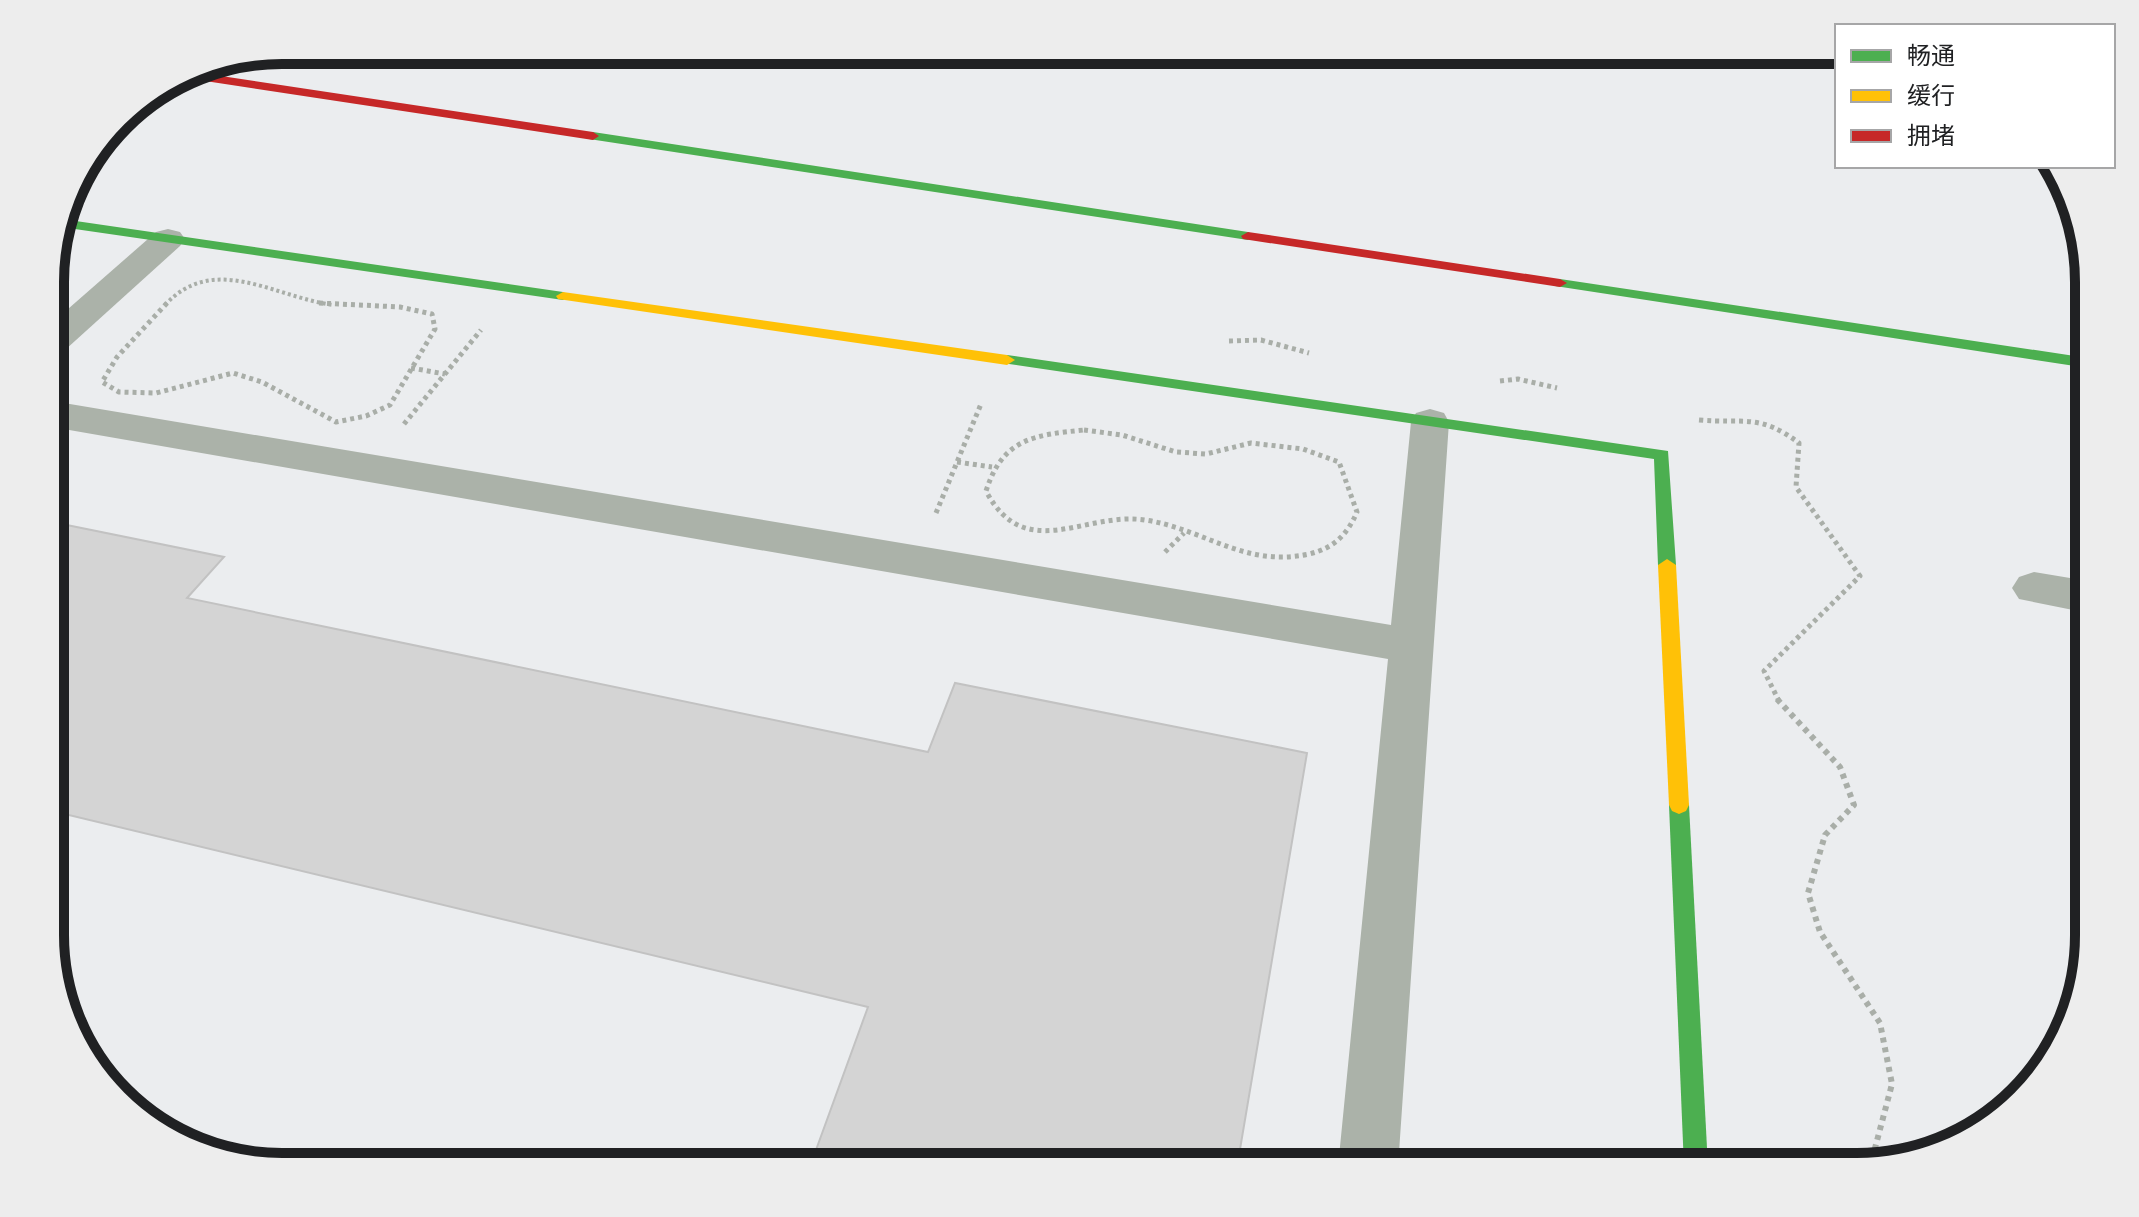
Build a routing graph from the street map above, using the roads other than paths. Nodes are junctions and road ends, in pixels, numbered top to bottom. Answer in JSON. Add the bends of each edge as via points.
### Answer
{"nodes":[{"id":1,"x":207,"y":78,"type":"edge"},
{"id":2,"x":71,"y":225,"type":"edge"},
{"id":3,"x":168,"y":239,"type":"junction"},
{"id":4,"x":64,"y":331,"type":"edge"},
{"id":5,"x":2075,"y":361,"type":"edge"},
{"id":6,"x":64,"y":416,"type":"edge"},
{"id":7,"x":1430,"y":422,"type":"junction"},
{"id":8,"x":2034,"y":588,"type":"dead end"},
{"id":9,"x":2075,"y":595,"type":"edge"},
{"id":10,"x":1412,"y":646,"type":"junction"},
{"id":11,"x":1369,"y":1153,"type":"edge"},
{"id":12,"x":1695,"y":1153,"type":"edge"}],
"edges":[{"from":1,"to":5,"type":"street"},
{"from":2,"to":3,"type":"street"},
{"from":3,"to":4,"type":"street"},
{"from":3,"to":7,"type":"street"},
{"from":6,"to":10,"type":"street"},
{"from":7,"to":10,"type":"street"},
{"from":7,"to":12,"type":"street","via":[[1662,455]]},
{"from":8,"to":9,"type":"street"},
{"from":10,"to":11,"type":"street"}]}
